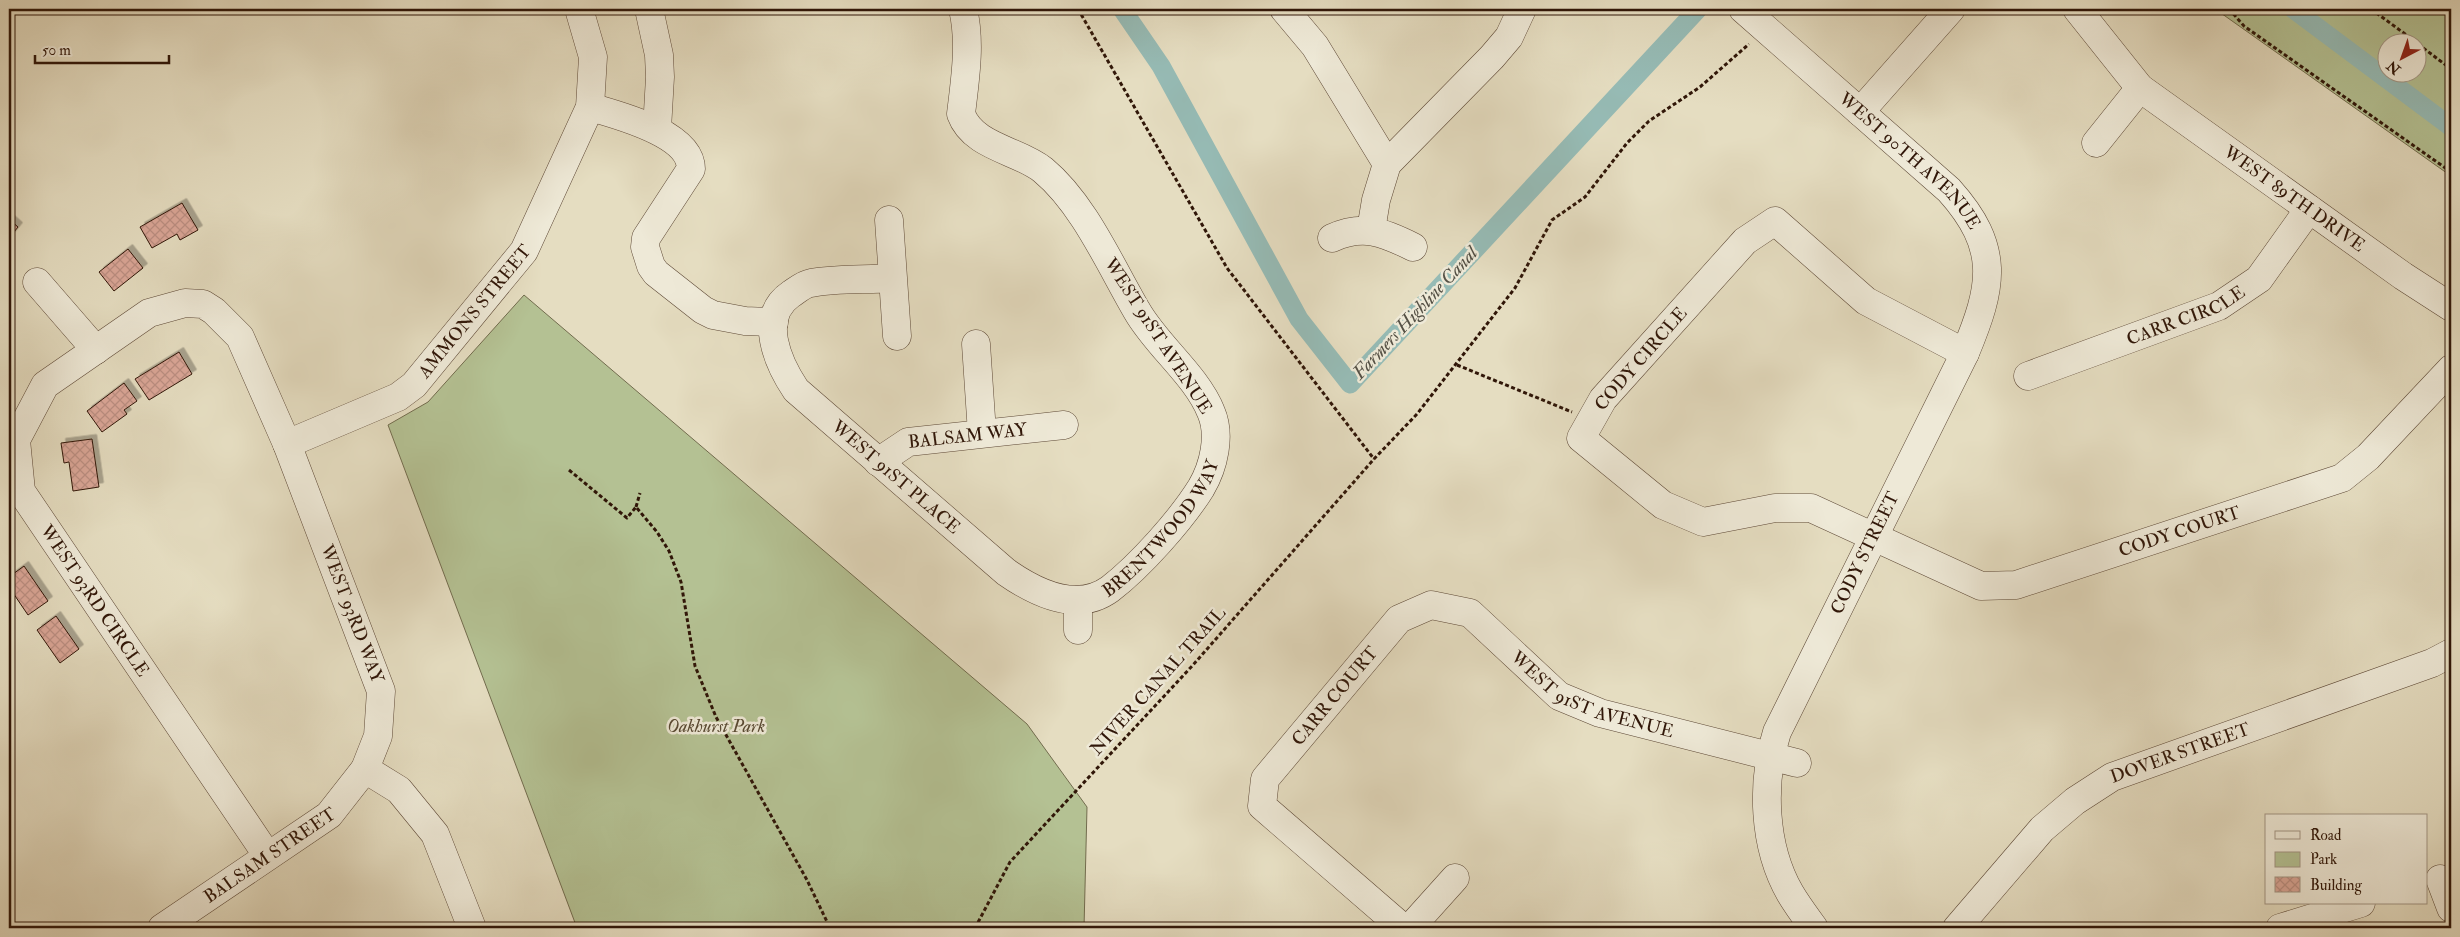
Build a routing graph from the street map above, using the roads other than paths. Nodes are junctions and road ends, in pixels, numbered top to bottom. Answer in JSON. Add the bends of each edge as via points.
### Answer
{"nodes":[{"id":1,"x":579,"y":9,"type":"edge"},
{"id":2,"x":649,"y":9,"type":"edge"},
{"id":3,"x":963,"y":9,"type":"edge"},
{"id":4,"x":1284,"y":9,"type":"edge"},
{"id":5,"x":1522,"y":9,"type":"edge"},
{"id":6,"x":1743,"y":9,"type":"edge"},
{"id":7,"x":1951,"y":9,"type":"edge"},
{"id":8,"x":2076,"y":9,"type":"edge"},
{"id":9,"x":2140,"y":88,"type":"junction"},
{"id":10,"x":590,"y":107,"type":"junction"},
{"id":11,"x":1860,"y":112,"type":"junction"},
{"id":12,"x":657,"y":129,"type":"junction"},
{"id":13,"x":2096,"y":143,"type":"dead end"},
{"id":14,"x":1387,"y":164,"type":"junction"},
{"id":15,"x":2309,"y":210,"type":"junction"},
{"id":16,"x":888,"y":220,"type":"dead end"},
{"id":17,"x":1371,"y":230,"type":"junction"},
{"id":18,"x":1332,"y":238,"type":"dead end"},
{"id":19,"x":1412,"y":247,"type":"dead end"},
{"id":20,"x":892,"y":278,"type":"junction"},
{"id":21,"x":37,"y":282,"type":"dead end"},
{"id":22,"x":2451,"y":306,"type":"edge"},
{"id":23,"x":774,"y":322,"type":"junction"},
{"id":24,"x":897,"y":336,"type":"dead end"},
{"id":25,"x":976,"y":344,"type":"dead end"},
{"id":26,"x":96,"y":350,"type":"junction"},
{"id":27,"x":1965,"y":353,"type":"junction"},
{"id":28,"x":2451,"y":368,"type":"edge"},
{"id":29,"x":2028,"y":376,"type":"dead end"},
{"id":30,"x":1064,"y":425,"type":"dead end"},
{"id":31,"x":1216,"y":431,"type":"joint"},
{"id":32,"x":982,"y":432,"type":"junction"},
{"id":33,"x":287,"y":444,"type":"junction"},
{"id":34,"x":878,"y":462,"type":"junction"},
{"id":35,"x":1873,"y":536,"type":"junction"},
{"id":36,"x":1069,"y":599,"type":"junction"},
{"id":37,"x":1431,"y":605,"type":"joint"},
{"id":38,"x":1078,"y":630,"type":"dead end"},
{"id":39,"x":2451,"y":652,"type":"edge"},
{"id":40,"x":1769,"y":756,"type":"junction"},
{"id":41,"x":1797,"y":764,"type":"dead end"},
{"id":42,"x":365,"y":769,"type":"junction"},
{"id":43,"x":267,"y":855,"type":"junction"},
{"id":44,"x":1455,"y":878,"type":"dead end"},
{"id":45,"x":2439,"y":879,"type":"edge"},
{"id":46,"x":2358,"y":904,"type":"edge"},
{"id":47,"x":2451,"y":908,"type":"edge"},
{"id":48,"x":168,"y":926,"type":"edge"},
{"id":49,"x":472,"y":928,"type":"edge"},
{"id":50,"x":1403,"y":928,"type":"edge"},
{"id":51,"x":1410,"y":928,"type":"edge"},
{"id":52,"x":1814,"y":928,"type":"edge"},
{"id":53,"x":1957,"y":928,"type":"edge"},
{"id":54,"x":2280,"y":928,"type":"edge"}],
"edges":[{"from":1,"to":10,"type":"street","name":"AMMONS STREET","via":[[593,57]]},
{"from":2,"to":12,"type":"street","via":[[659,55]]},
{"from":3,"to":31,"type":"street","name":"WEST 91ST AVENUE","via":[[967,50],[961,114],[964,122],[978,137],[1027,159],[1044,171],[1078,209],[1139,314],[1211,411]]},
{"from":4,"to":14,"type":"street","via":[[1315,46]]},
{"from":5,"to":14,"type":"street","via":[[1509,37],[1492,57]]},
{"from":6,"to":11,"type":"street","name":"WEST 90TH AVENUE"},
{"from":7,"to":11,"type":"street"},
{"from":8,"to":9,"type":"street","name":"WEST 89TH DRIVE"},
{"from":9,"to":13,"type":"street"},
{"from":9,"to":15,"type":"street","name":"WEST 89TH DRIVE"},
{"from":10,"to":12,"type":"street"},
{"from":10,"to":33,"type":"street","name":"AMMONS STREET","via":[[524,251],[414,385],[398,397]]},
{"from":11,"to":27,"type":"street","name":"WEST 90TH AVENUE","via":[[1949,190],[1967,210],[1978,232],[1986,259],[1988,284],[1982,312]]},
{"from":12,"to":23,"type":"street","via":[[687,153],[691,169],[646,238],[645,247],[651,266],[696,305],[714,315]]},
{"from":14,"to":17,"type":"street"},
{"from":15,"to":22,"type":"street","name":"WEST 89TH DRIVE"},
{"from":15,"to":29,"type":"street","name":"CARR CIRCLE","via":[[2259,278],[2219,306]]},
{"from":16,"to":20,"type":"street"},
{"from":17,"to":18,"type":"street","via":[[1346,232]]},
{"from":17,"to":19,"type":"street"},
{"from":20,"to":23,"type":"street","via":[[810,283],[781,302]]},
{"from":20,"to":24,"type":"street"},
{"from":21,"to":26,"type":"street"},
{"from":23,"to":34,"type":"street","name":"WEST 91ST PLACE","via":[[774,339],[780,360],[796,390]]},
{"from":25,"to":32,"type":"street"},
{"from":26,"to":33,"type":"street","name":"WEST 93RD CIRCLE","via":[[149,312],[205,298],[240,337]]},
{"from":26,"to":43,"type":"street","name":"WEST 93RD CIRCLE","via":[[45,385],[16,440],[21,491]]},
{"from":27,"to":35,"type":"street","name":"CODY STREET"},
{"from":27,"to":35,"type":"street","name":"CODY CIRCLE","via":[[1866,301],[1775,221],[1745,241],[1603,399],[1581,438],[1663,505],[1703,522],[1775,508],[1812,508]]},
{"from":28,"to":35,"type":"street","name":"CODY COURT","via":[[2368,456],[2342,478],[2016,585],[1981,586]]},
{"from":30,"to":32,"type":"street","name":"BALSAM WAY"},
{"from":31,"to":36,"type":"street","name":"BRENTWOOD WAY","via":[[1215,448],[1201,487],[1171,526],[1126,576],[1100,596]]},
{"from":32,"to":34,"type":"street","name":"BALSAM WAY","via":[[908,442]]},
{"from":33,"to":42,"type":"street","name":"WEST 93RD WAY","via":[[381,691],[378,736]]},
{"from":34,"to":36,"type":"street","name":"WEST 91ST PLACE","via":[[1024,585]]},
{"from":35,"to":40,"type":"street","name":"CODY STREET","via":[[1777,732]]},
{"from":36,"to":38,"type":"street","name":"BRENTWOOD WAY"},
{"from":37,"to":40,"type":"street","name":"WEST 91ST AVENUE","via":[[1470,612],[1559,696],[1600,713]]},
{"from":37,"to":50,"type":"street","name":"CARR COURT","via":[[1399,619],[1265,779],[1262,806]]},
{"from":39,"to":53,"type":"street","name":"DOVER STREET","via":[[2432,663],[2112,777],[2075,801],[2042,829]]},
{"from":40,"to":41,"type":"street","name":"WEST 91ST AVENUE"},
{"from":40,"to":52,"type":"street","via":[[1767,812],[1775,854],[1790,892]]},
{"from":42,"to":43,"type":"street","name":"BALSAM STREET","via":[[328,814]]},
{"from":42,"to":49,"type":"street","via":[[399,790],[435,834]]},
{"from":43,"to":48,"type":"street","name":"BALSAM STREET"},
{"from":44,"to":51,"type":"street"},
{"from":45,"to":47,"type":"street"},
{"from":46,"to":54,"type":"street"}]}
